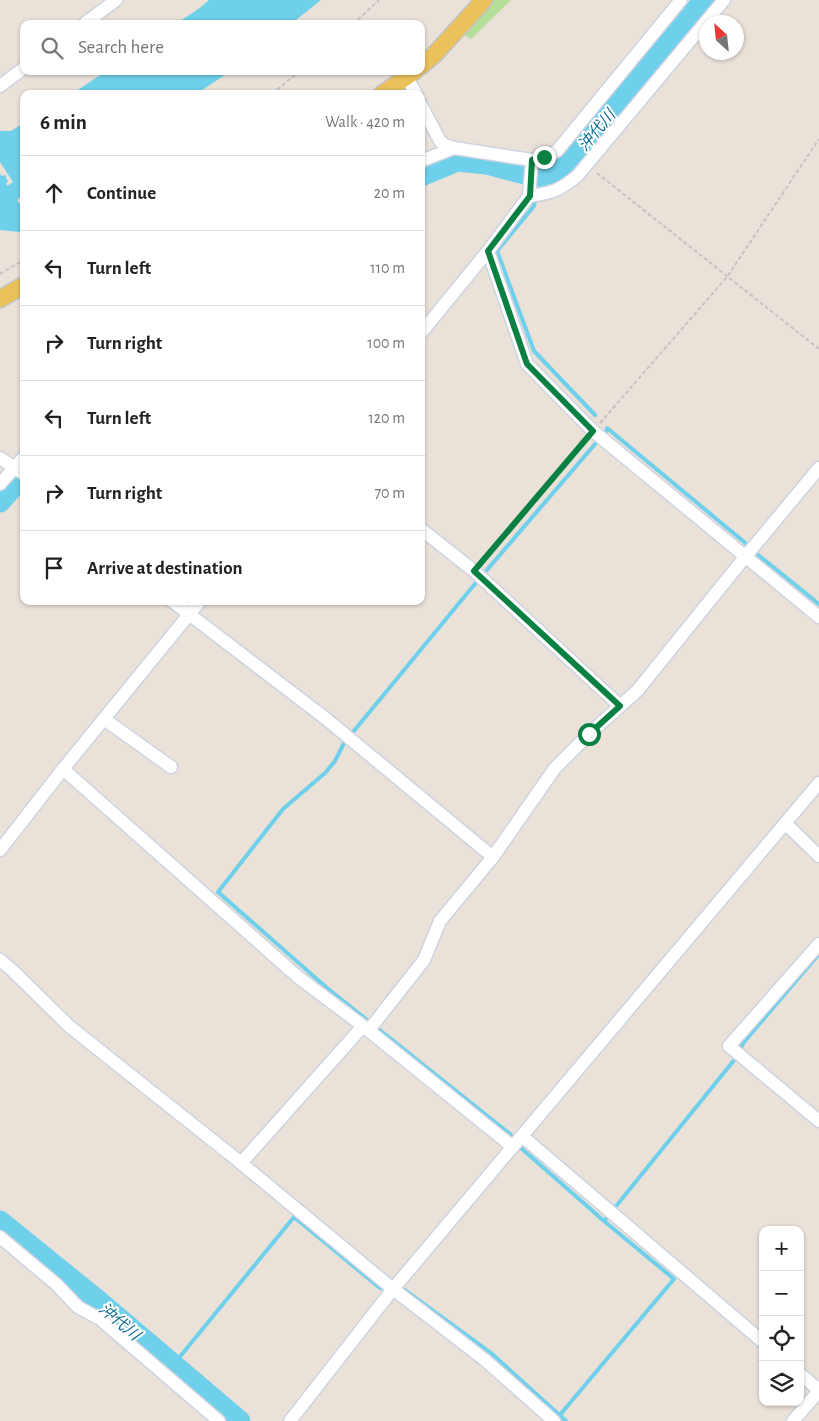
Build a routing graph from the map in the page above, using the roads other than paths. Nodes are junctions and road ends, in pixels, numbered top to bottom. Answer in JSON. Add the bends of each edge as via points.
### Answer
{"nodes":[{"id":1,"x":116,"y":0,"type":"edge"},
{"id":2,"x":484,"y":0,"type":"edge"},
{"id":3,"x":681,"y":0,"type":"edge"},
{"id":4,"x":724,"y":0,"type":"edge"},
{"id":5,"x":89,"y":20,"type":"edge"},
{"id":6,"x":425,"y":63,"type":"edge"},
{"id":7,"x":20,"y":71,"type":"edge"},
{"id":8,"x":410,"y":75,"type":"edge"},
{"id":9,"x":411,"y":75,"type":"edge"},
{"id":10,"x":0,"y":86,"type":"edge"},
{"id":11,"x":388,"y":90,"type":"edge"},
{"id":12,"x":415,"y":90,"type":"edge"},
{"id":13,"x":425,"y":113,"type":"edge"},
{"id":14,"x":454,"y":148,"type":"junction"},
{"id":15,"x":425,"y":159,"type":"edge"},
{"id":16,"x":532,"y":160,"type":"junction"},
{"id":17,"x":530,"y":196,"type":"junction"},
{"id":18,"x":488,"y":251,"type":"junction"},
{"id":19,"x":20,"y":287,"type":"edge"},
{"id":20,"x":0,"y":299,"type":"edge"},
{"id":21,"x":425,"y":328,"type":"edge"},
{"id":22,"x":0,"y":458,"type":"edge"},
{"id":23,"x":20,"y":466,"type":"edge"},
{"id":24,"x":20,"y":467,"type":"edge"},
{"id":25,"x":819,"y":468,"type":"edge"},
{"id":26,"x":0,"y":484,"type":"edge"},
{"id":27,"x":425,"y":532,"type":"edge"},
{"id":28,"x":745,"y":557,"type":"junction"},
{"id":29,"x":177,"y":605,"type":"edge"},
{"id":30,"x":197,"y":605,"type":"edge"},
{"id":31,"x":188,"y":615,"type":"junction"},
{"id":32,"x":819,"y":617,"type":"edge"},
{"id":33,"x":620,"y":706,"type":"junction"},
{"id":34,"x":104,"y":718,"type":"junction"},
{"id":35,"x":171,"y":766,"type":"dead end"},
{"id":36,"x":63,"y":768,"type":"junction"},
{"id":37,"x":819,"y":783,"type":"edge"},
{"id":38,"x":786,"y":824,"type":"junction"},
{"id":39,"x":0,"y":850,"type":"edge"},
{"id":40,"x":819,"y":856,"type":"edge"},
{"id":41,"x":493,"y":857,"type":"junction"},
{"id":42,"x":819,"y":944,"type":"edge"},
{"id":43,"x":0,"y":960,"type":"edge"},
{"id":44,"x":366,"y":1028,"type":"junction"},
{"id":45,"x":819,"y":1122,"type":"edge"},
{"id":46,"x":522,"y":1136,"type":"junction"},
{"id":47,"x":513,"y":1147,"type":"junction"},
{"id":48,"x":241,"y":1163,"type":"junction"},
{"id":49,"x":0,"y":1237,"type":"edge"},
{"id":50,"x":393,"y":1289,"type":"junction"},
{"id":51,"x":759,"y":1339,"type":"edge"},
{"id":52,"x":804,"y":1377,"type":"edge"},
{"id":53,"x":819,"y":1390,"type":"edge"},
{"id":54,"x":219,"y":1421,"type":"edge"},
{"id":55,"x":290,"y":1421,"type":"edge"},
{"id":56,"x":554,"y":1421,"type":"edge"},
{"id":57,"x":793,"y":1421,"type":"edge"}],
"edges":[{"from":1,"to":5,"type":"street"},
{"from":2,"to":6,"type":"main road"},
{"from":3,"to":16,"type":"street","via":[[557,151]]},
{"from":4,"to":17,"type":"street","via":[[588,165],[566,186]]},
{"from":7,"to":10,"type":"street"},
{"from":8,"to":11,"type":"main road"},
{"from":9,"to":12,"type":"street"},
{"from":13,"to":14,"type":"street","via":[[440,141]]},
{"from":14,"to":15,"type":"street"},
{"from":14,"to":16,"type":"street"},
{"from":16,"to":17,"type":"street"},
{"from":17,"to":18,"type":"street"},
{"from":18,"to":21,"type":"street"},
{"from":18,"to":28,"type":"street","via":[[527,364],[593,431]]},
{"from":19,"to":20,"type":"main road"},
{"from":22,"to":23,"type":"street"},
{"from":24,"to":26,"type":"street"},
{"from":25,"to":28,"type":"street"},
{"from":27,"to":33,"type":"street","via":[[474,571]]},
{"from":28,"to":32,"type":"street"},
{"from":28,"to":33,"type":"street","via":[[638,691]]},
{"from":29,"to":31,"type":"street"},
{"from":30,"to":31,"type":"street"},
{"from":31,"to":34,"type":"street"},
{"from":31,"to":41,"type":"street","via":[[325,718]]},
{"from":33,"to":41,"type":"street","via":[[555,768]]},
{"from":34,"to":35,"type":"street"},
{"from":34,"to":36,"type":"street"},
{"from":36,"to":39,"type":"street"},
{"from":36,"to":44,"type":"street","via":[[298,977]]},
{"from":37,"to":38,"type":"street"},
{"from":38,"to":40,"type":"street"},
{"from":38,"to":46,"type":"street"},
{"from":41,"to":44,"type":"street","via":[[440,921],[424,960]]},
{"from":42,"to":45,"type":"street","via":[[729,1046]]},
{"from":43,"to":48,"type":"street","via":[[69,1026]]},
{"from":44,"to":47,"type":"street"},
{"from":44,"to":48,"type":"street"},
{"from":46,"to":47,"type":"street"},
{"from":46,"to":51,"type":"street"},
{"from":47,"to":50,"type":"street"},
{"from":48,"to":50,"type":"street"},
{"from":49,"to":54,"type":"street","via":[[78,1307],[100,1319]]},
{"from":50,"to":55,"type":"street"},
{"from":50,"to":56,"type":"street","via":[[484,1360]]},
{"from":52,"to":53,"type":"street"},
{"from":53,"to":57,"type":"street"}]}
